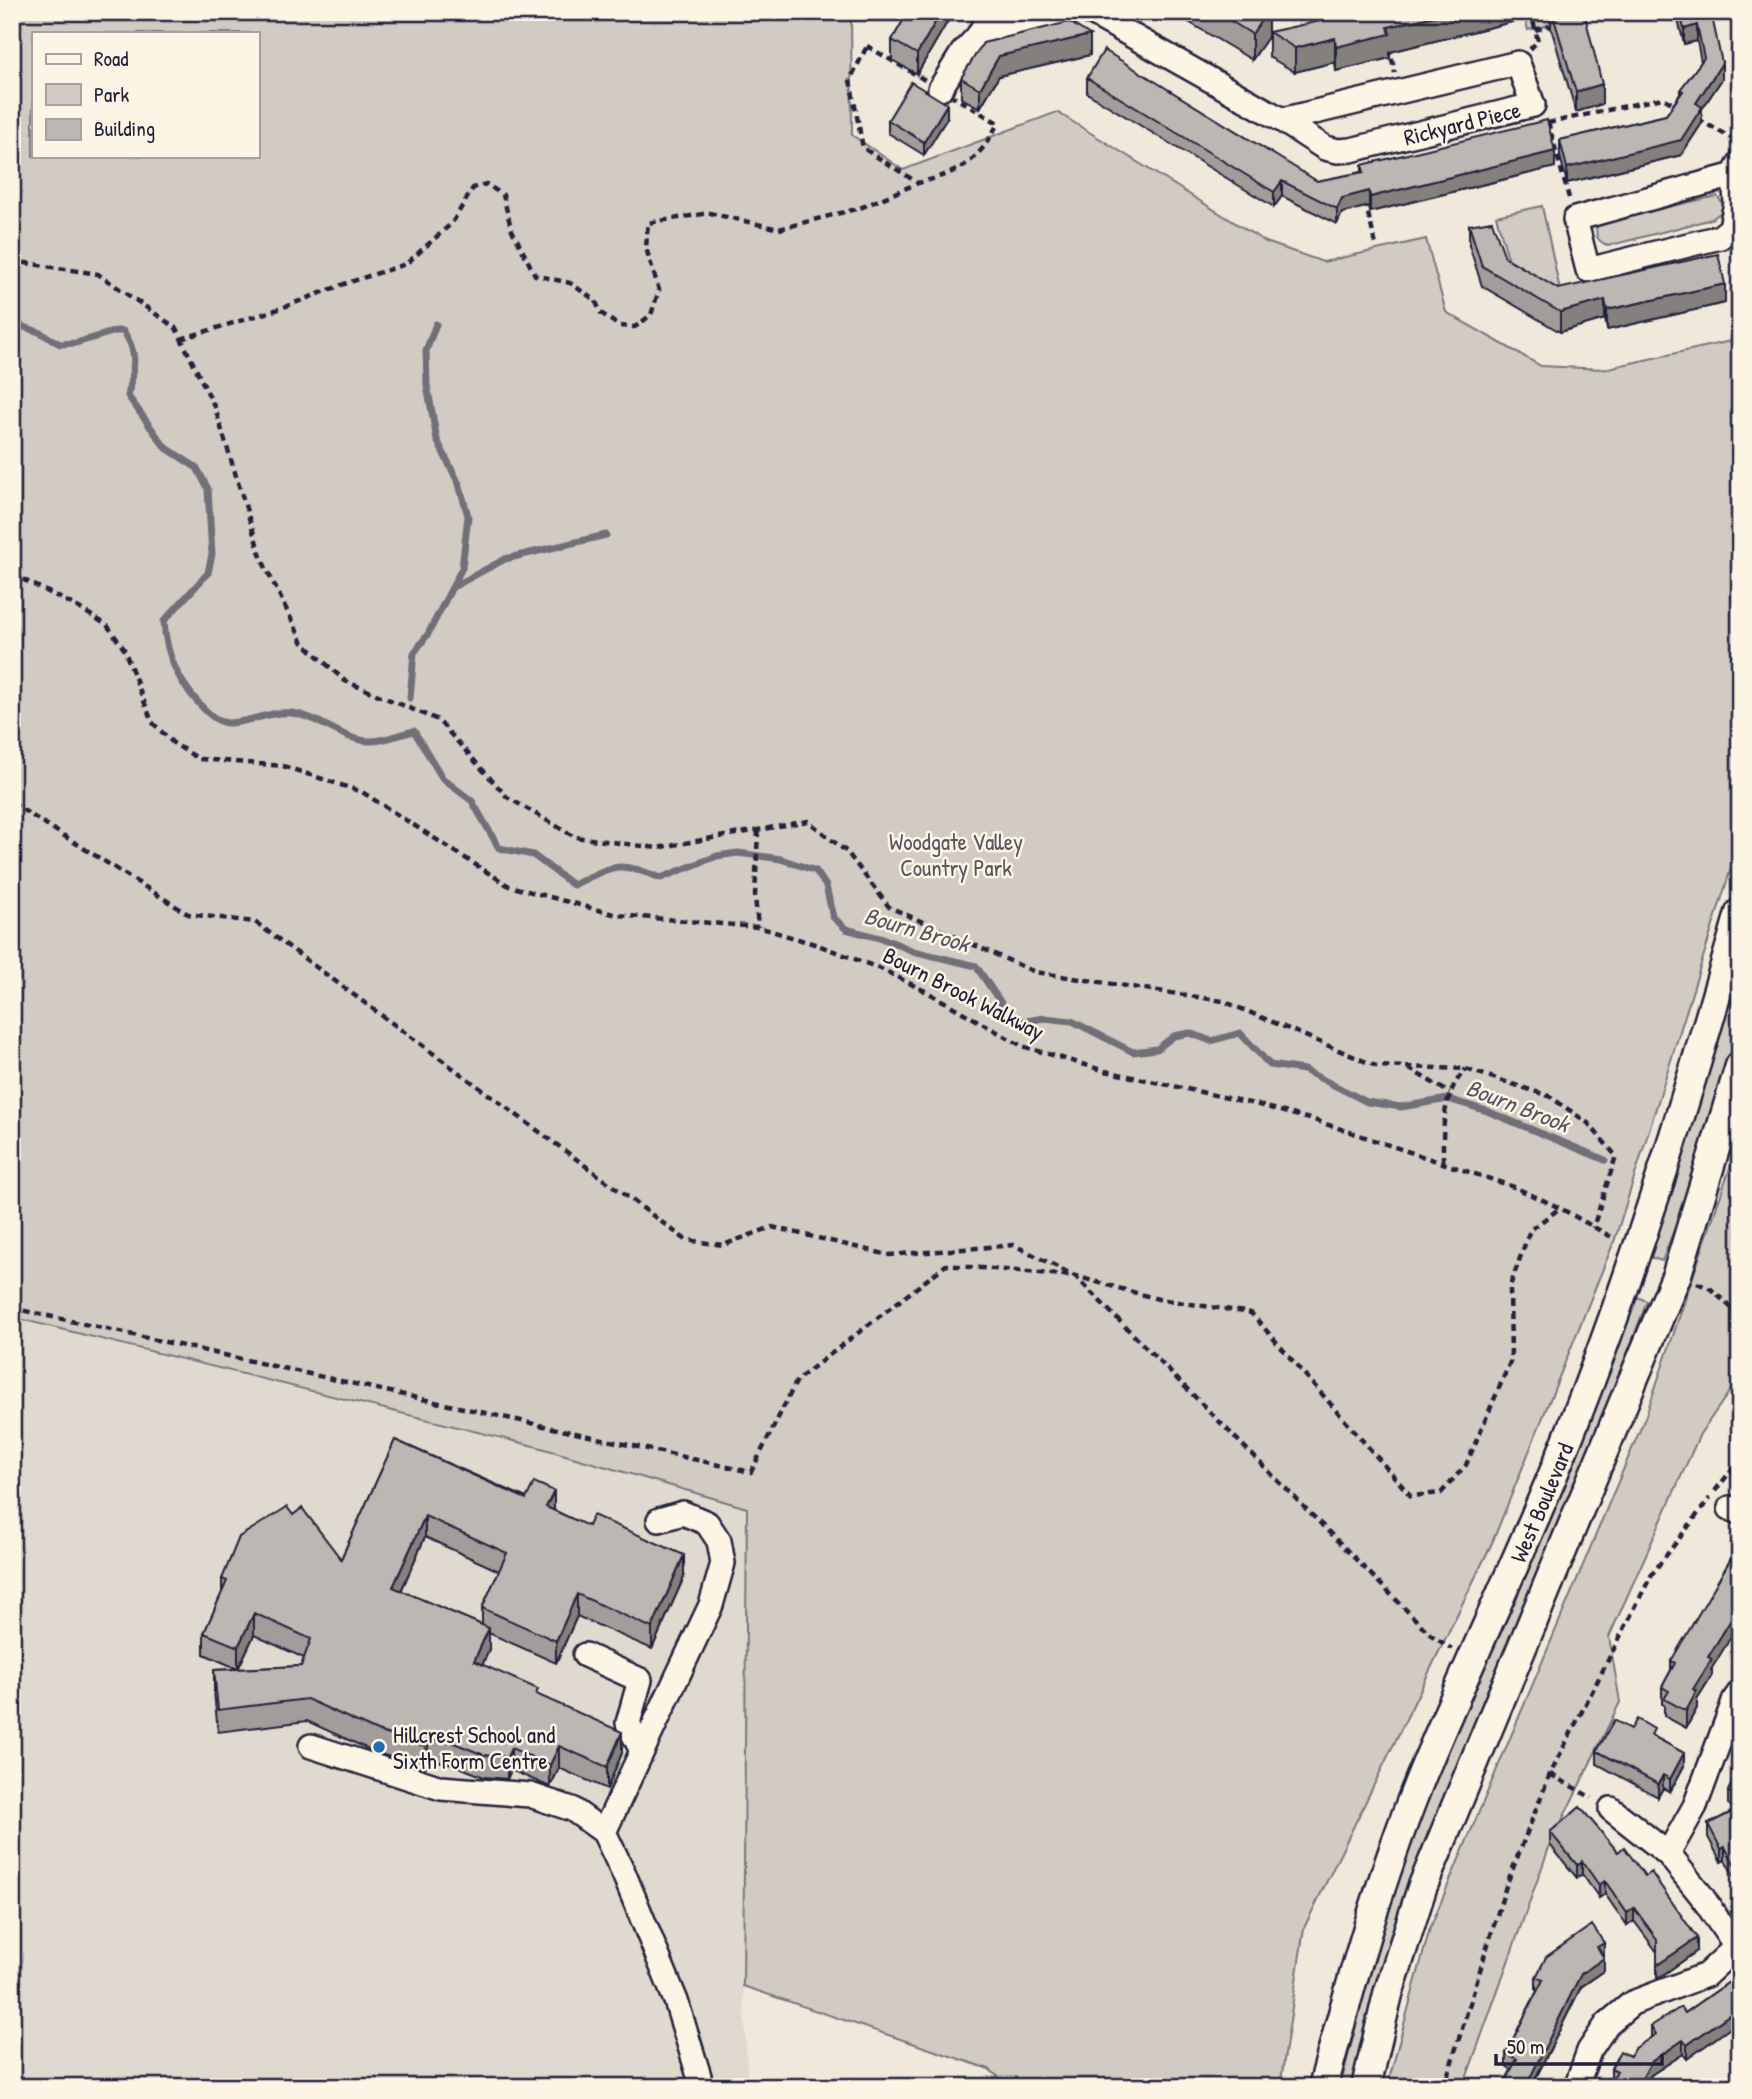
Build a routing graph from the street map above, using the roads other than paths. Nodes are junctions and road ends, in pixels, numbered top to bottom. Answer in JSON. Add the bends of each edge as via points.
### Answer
{"nodes":[{"id":1,"x":992,"y":12,"type":"edge"},
{"id":2,"x":1072,"y":12,"type":"edge"},
{"id":3,"x":1090,"y":12,"type":"edge"},
{"id":4,"x":978,"y":36,"type":"junction"},
{"id":5,"x":940,"y":89,"type":"road end"},
{"id":6,"x":1282,"y":120,"type":"junction"},
{"id":7,"x":1737,"y":169,"type":"edge"},
{"id":8,"x":1740,"y":913,"type":"edge"},
{"id":9,"x":1740,"y":1066,"type":"edge"},
{"id":10,"x":659,"y":1520,"type":"dead end"},
{"id":11,"x":585,"y":1655,"type":"dead end"},
{"id":12,"x":1740,"y":1692,"type":"edge"},
{"id":13,"x":311,"y":1746,"type":"dead end"},
{"id":14,"x":642,"y":1751,"type":"junction"},
{"id":15,"x":1611,"y":1809,"type":"road end"},
{"id":16,"x":604,"y":1832,"type":"junction"},
{"id":17,"x":1668,"y":1854,"type":"junction"},
{"id":18,"x":1738,"y":1950,"type":"edge"},
{"id":19,"x":699,"y":2087,"type":"edge"},
{"id":20,"x":1323,"y":2087,"type":"edge"},
{"id":21,"x":1366,"y":2087,"type":"edge"},
{"id":22,"x":1576,"y":2087,"type":"edge"}],
"edges":[{"from":1,"to":4,"type":"street"},
{"from":2,"to":4,"type":"street"},
{"from":3,"to":6,"type":"street","name":"Rickyard Piece"},
{"from":4,"to":5,"type":"street"},
{"from":6,"to":6,"type":"street","name":"Rickyard Piece","via":[[1518,63],[1532,105],[1338,151],[1325,148]]},
{"from":7,"to":7,"type":"street","via":[[1575,219],[1588,270],[1720,237],[1731,228]]},
{"from":8,"to":20,"type":"main road","name":"West Boulevard","via":[[1628,1283],[1559,1460],[1425,1767],[1385,1876]]},
{"from":9,"to":21,"type":"main road","name":"West Boulevard","via":[[1676,1274],[1422,1888],[1388,1994]]},
{"from":10,"to":14,"type":"street","via":[[683,1513],[707,1523],[719,1541],[723,1563],[711,1605]]},
{"from":11,"to":14,"type":"street","via":[[640,1680],[628,1723]]},
{"from":12,"to":17,"type":"street","via":[[1695,1807]]},
{"from":13,"to":16,"type":"street","via":[[441,1788],[530,1795],[572,1809]]},
{"from":14,"to":16,"type":"street"},
{"from":15,"to":17,"type":"street"},
{"from":16,"to":19,"type":"street","via":[[676,2001]]},
{"from":17,"to":18,"type":"street"},
{"from":18,"to":22,"type":"street","via":[[1706,1975],[1632,2003],[1607,2024],[1589,2051]]}]}
